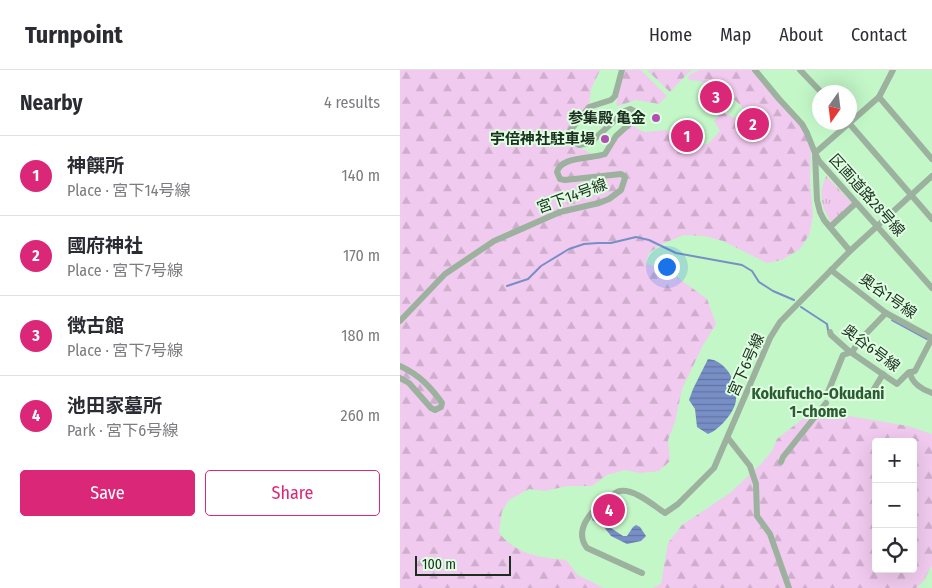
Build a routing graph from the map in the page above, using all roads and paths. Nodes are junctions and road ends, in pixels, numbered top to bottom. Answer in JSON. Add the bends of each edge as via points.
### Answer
{"nodes":[{"id":1,"x":622,"y":70,"type":"edge"},
{"id":2,"x":755,"y":70,"type":"edge"},
{"id":3,"x":800,"y":70,"type":"edge"},
{"id":4,"x":893,"y":70,"type":"edge"},
{"id":5,"x":814,"y":85,"type":"edge"},
{"id":6,"x":880,"y":97,"type":"junction"},
{"id":7,"x":857,"y":116,"type":"edge"},
{"id":8,"x":840,"y":130,"type":"edge"},
{"id":9,"x":854,"y":130,"type":"edge"},
{"id":10,"x":814,"y":153,"type":"junction"},
{"id":11,"x":932,"y":159,"type":"edge"},
{"id":12,"x":932,"y":176,"type":"edge"},
{"id":13,"x":911,"y":195,"type":"junction"},
{"id":14,"x":856,"y":202,"type":"junction"},
{"id":15,"x":932,"y":219,"type":"edge"},
{"id":16,"x":878,"y":226,"type":"junction"},
{"id":17,"x":830,"y":227,"type":"junction"},
{"id":18,"x":850,"y":251,"type":"junction"},
{"id":19,"x":831,"y":270,"type":"junction"},
{"id":20,"x":932,"y":288,"type":"edge"},
{"id":21,"x":886,"y":313,"type":"junction"},
{"id":22,"x":400,"y":321,"type":"edge"},
{"id":23,"x":830,"y":332,"type":"dead end"},
{"id":24,"x":932,"y":338,"type":"edge"},
{"id":25,"x":852,"y":352,"type":"junction"},
{"id":26,"x":400,"y":366,"type":"edge"},
{"id":27,"x":910,"y":372,"type":"junction"},
{"id":28,"x":883,"y":374,"type":"junction"},
{"id":29,"x":400,"y":378,"type":"edge"},
{"id":30,"x":828,"y":392,"type":"dead end"},
{"id":31,"x":932,"y":393,"type":"edge"},
{"id":32,"x":871,"y":394,"type":"dead end"},
{"id":33,"x":826,"y":403,"type":"dead end"},
{"id":34,"x":728,"y":438,"type":"junction"},
{"id":35,"x":781,"y":462,"type":"dead end"},
{"id":36,"x":642,"y":573,"type":"dead end"},
{"id":37,"x":789,"y":588,"type":"edge"}],
"edges":[{"from":1,"to":22,"type":"street","name":"宮下14号線","via":[[615,96],[590,107],[570,130],[569,139],[579,145],[590,143],[630,109],[636,112],[635,119],[616,136],[605,154],[574,160],[561,165],[557,172],[560,179],[565,180],[621,174],[625,178],[621,190],[609,199],[560,212],[494,241],[445,274]]},
{"from":2,"to":10,"type":"street","via":[[802,124]]},
{"from":3,"to":5,"type":"street"},
{"from":4,"to":6,"type":"street"},
{"from":6,"to":7,"type":"street","name":"区画道路28号線"},
{"from":6,"to":11,"type":"street"},
{"from":8,"to":10,"type":"street","name":"区画道路28号線"},
{"from":9,"to":13,"type":"street"},
{"from":10,"to":14,"type":"street","name":"区画道路28号線"},
{"from":10,"to":17,"type":"street","via":[[817,200],[820,212]]},
{"from":12,"to":13,"type":"street","name":"宮下6号線"},
{"from":13,"to":15,"type":"street"},
{"from":13,"to":16,"type":"street","name":"宮下6号線"},
{"from":14,"to":16,"type":"street","name":"区画道路28号線"},
{"from":14,"to":17,"type":"street"},
{"from":16,"to":18,"type":"street","name":"宮下6号線"},
{"from":16,"to":20,"type":"street","name":"区画道路28号線"},
{"from":17,"to":18,"type":"street"},
{"from":18,"to":19,"type":"street","name":"宮下6号線"},
{"from":19,"to":21,"type":"street","name":"奥谷1号線"},
{"from":19,"to":34,"type":"street","name":"宮下6号線","via":[[780,322],[770,338]]},
{"from":21,"to":24,"type":"street","name":"奥谷1号線"},
{"from":21,"to":25,"type":"street"},
{"from":23,"to":25,"type":"street","name":"奥谷6号線"},
{"from":24,"to":27,"type":"street","name":"奥谷6号線","via":[[916,371]]},
{"from":25,"to":28,"type":"street","name":"奥谷6号線"},
{"from":25,"to":30,"type":"street","via":[[842,357]]},
{"from":26,"to":29,"type":"street","via":[[424,381],[442,403],[441,407],[431,408],[409,383]]},
{"from":27,"to":28,"type":"street","name":"奥谷6号線","via":[[897,384]]},
{"from":27,"to":31,"type":"street","via":[[922,390]]},
{"from":28,"to":32,"type":"street"},
{"from":33,"to":35,"type":"street"},
{"from":34,"to":36,"type":"street","name":"宮下6号線","via":[[714,468],[665,513],[639,496],[618,491],[587,517],[582,531],[583,542],[588,548]]},
{"from":34,"to":37,"type":"street","via":[[750,466],[756,484],[757,516],[770,534]]}]}
